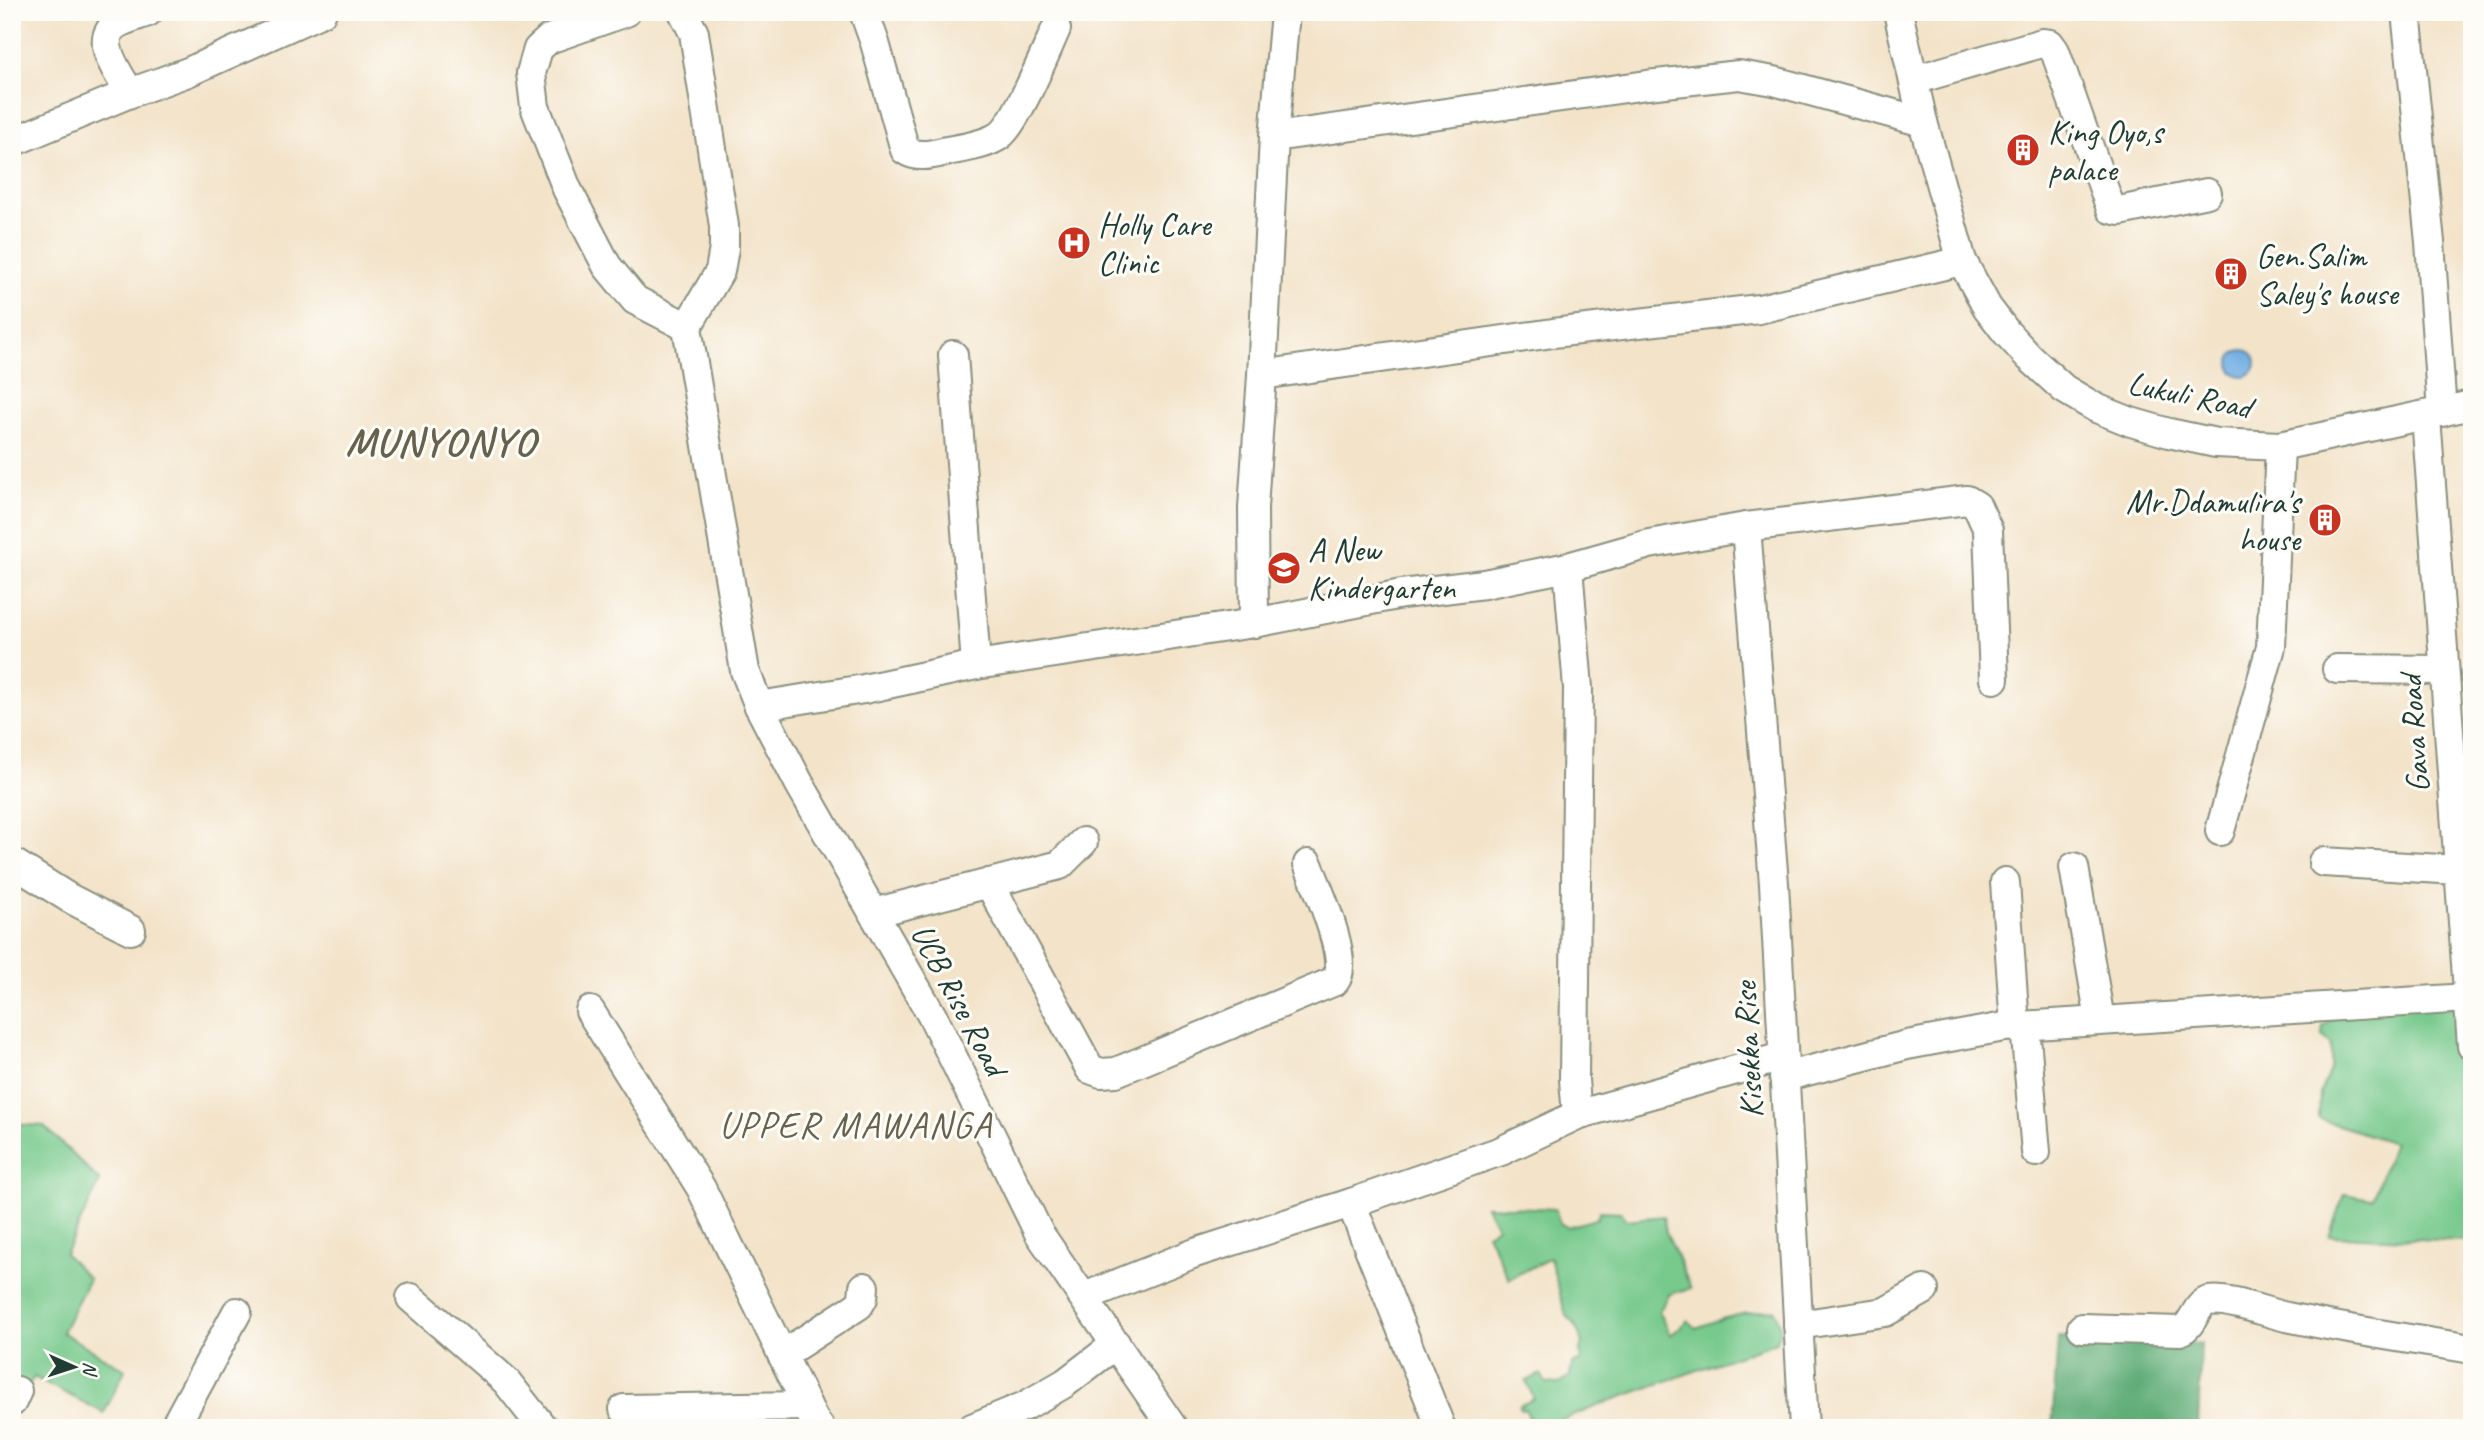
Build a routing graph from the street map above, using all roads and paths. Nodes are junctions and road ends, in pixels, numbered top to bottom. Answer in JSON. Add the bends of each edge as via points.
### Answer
{"nodes":[{"id":1,"x":148,"y":12,"type":"edge"},
{"id":2,"x":322,"y":12,"type":"edge"},
{"id":3,"x":626,"y":12,"type":"edge"},
{"id":4,"x":683,"y":12,"type":"edge"},
{"id":5,"x":864,"y":12,"type":"edge"},
{"id":6,"x":1285,"y":12,"type":"edge"},
{"id":7,"x":1898,"y":12,"type":"edge"},
{"id":8,"x":2406,"y":12,"type":"edge"},
{"id":9,"x":1056,"y":29,"type":"dead end"},
{"id":10,"x":1914,"y":80,"type":"junction"},
{"id":11,"x":130,"y":93,"type":"junction"},
{"id":12,"x":1923,"y":122,"type":"junction"},
{"id":13,"x":1274,"y":137,"type":"junction"},
{"id":14,"x":12,"y":142,"type":"edge"},
{"id":15,"x":2207,"y":193,"type":"dead end"},
{"id":16,"x":1962,"y":261,"type":"junction"},
{"id":17,"x":687,"y":327,"type":"junction"},
{"id":18,"x":953,"y":355,"type":"dead end"},
{"id":19,"x":1262,"y":375,"type":"junction"},
{"id":20,"x":2472,"y":405,"type":"edge"},
{"id":21,"x":2434,"y":414,"type":"junction"},
{"id":22,"x":2280,"y":446,"type":"junction"},
{"id":23,"x":1746,"y":527,"type":"junction"},
{"id":24,"x":1568,"y":567,"type":"junction"},
{"id":25,"x":1254,"y":623,"type":"junction"},
{"id":26,"x":976,"y":665,"type":"junction"},
{"id":27,"x":2337,"y":669,"type":"dead end"},
{"id":28,"x":2443,"y":670,"type":"junction"},
{"id":29,"x":1994,"y":679,"type":"dead end"},
{"id":30,"x":759,"y":706,"type":"junction"},
{"id":31,"x":2220,"y":831,"type":"dead end"},
{"id":32,"x":1083,"y":842,"type":"dead end"},
{"id":33,"x":12,"y":862,"type":"edge"},
{"id":34,"x":2323,"y":862,"type":"dead end"},
{"id":35,"x":1308,"y":864,"type":"dead end"},
{"id":36,"x":2074,"y":867,"type":"dead end"},
{"id":37,"x":2458,"y":870,"type":"junction"},
{"id":38,"x":2005,"y":882,"type":"dead end"},
{"id":39,"x":989,"y":883,"type":"junction"},
{"id":40,"x":873,"y":913,"type":"junction"},
{"id":41,"x":131,"y":930,"type":"dead end"},
{"id":42,"x":2468,"y":998,"type":"junction"},
{"id":43,"x":590,"y":1010,"type":"dead end"},
{"id":44,"x":2100,"y":1020,"type":"junction"},
{"id":45,"x":2020,"y":1026,"type":"junction"},
{"id":46,"x":2472,"y":1046,"type":"edge"},
{"id":47,"x":1783,"y":1067,"type":"junction"},
{"id":48,"x":1577,"y":1115,"type":"junction"},
{"id":49,"x":2036,"y":1152,"type":"dead end"},
{"id":50,"x":1351,"y":1203,"type":"junction"},
{"id":51,"x":864,"y":1287,"type":"dead end"},
{"id":52,"x":1924,"y":1290,"type":"dead end"},
{"id":53,"x":1084,"y":1297,"type":"junction"},
{"id":54,"x":411,"y":1298,"type":"dead end"},
{"id":55,"x":237,"y":1312,"type":"dead end"},
{"id":56,"x":1798,"y":1325,"type":"junction"},
{"id":57,"x":2082,"y":1328,"type":"dead end"},
{"id":58,"x":1116,"y":1344,"type":"junction"},
{"id":59,"x":2472,"y":1349,"type":"edge"},
{"id":60,"x":782,"y":1355,"type":"junction"},
{"id":61,"x":624,"y":1409,"type":"dead end"},
{"id":62,"x":813,"y":1417,"type":"edge"},
{"id":63,"x":174,"y":1428,"type":"edge"},
{"id":64,"x":543,"y":1428,"type":"edge"},
{"id":65,"x":972,"y":1428,"type":"edge"},
{"id":66,"x":1173,"y":1428,"type":"edge"},
{"id":67,"x":1441,"y":1428,"type":"edge"},
{"id":68,"x":1804,"y":1428,"type":"edge"}],
"edges":[{"from":1,"to":11,"type":"street","via":[[114,26],[107,37],[108,50]]},
{"from":2,"to":11,"type":"street"},
{"from":3,"to":17,"type":"street","via":[[549,39],[538,49],[531,73],[535,107],[568,189],[607,266],[635,300]]},
{"from":4,"to":17,"type":"street","via":[[694,33],[724,226],[720,271]]},
{"from":5,"to":9,"type":"street","via":[[905,150],[922,156],[1000,135]]},
{"from":6,"to":13,"type":"street"},
{"from":7,"to":10,"type":"street","name":"Lukuli Road"},
{"from":8,"to":21,"type":"street","name":"Gava Road","via":[[2430,242]]},
{"from":10,"to":12,"type":"street","name":"Lukuli Road"},
{"from":10,"to":15,"type":"street","via":[[2050,44],[2111,209]]},
{"from":11,"to":14,"type":"street"},
{"from":12,"to":13,"type":"street","via":[[1739,75]]},
{"from":12,"to":16,"type":"street","name":"Lukuli Road"},
{"from":13,"to":19,"type":"street"},
{"from":16,"to":19,"type":"street","via":[[1759,309]]},
{"from":16,"to":22,"type":"street","name":"Lukuli Road","via":[[2006,332],[2064,389],[2132,422],[2169,433],[2216,443]]},
{"from":17,"to":30,"type":"street","name":"UCB Rise Road","via":[[745,671]]},
{"from":18,"to":26,"type":"street"},
{"from":19,"to":25,"type":"street","via":[[1253,508]]},
{"from":20,"to":21,"type":"street","name":"Lukuli Road"},
{"from":21,"to":22,"type":"street","name":"Lukuli Road"},
{"from":21,"to":28,"type":"street","name":"Gava Road"},
{"from":22,"to":31,"type":"street","via":[[2271,647]]},
{"from":23,"to":24,"type":"street","via":[[1648,544]]},
{"from":23,"to":29,"type":"street","via":[[1967,500],[1978,506],[1988,530]]},
{"from":23,"to":47,"type":"street","name":"Kisekka Rise","via":[[1774,884]]},
{"from":24,"to":25,"type":"street"},
{"from":24,"to":48,"type":"street","via":[[1578,688]]},
{"from":25,"to":26,"type":"street"},
{"from":26,"to":30,"type":"street"},
{"from":27,"to":28,"type":"street"},
{"from":28,"to":37,"type":"street","name":"Gava Road"},
{"from":30,"to":40,"type":"street","name":"UCB Rise Road"},
{"from":32,"to":39,"type":"street","via":[[1060,865]]},
{"from":33,"to":41,"type":"street"},
{"from":34,"to":37,"type":"street"},
{"from":35,"to":39,"type":"street","via":[[1340,962],[1335,981],[1116,1072],[1101,1073],[1090,1069]]},
{"from":36,"to":44,"type":"street"},
{"from":37,"to":42,"type":"street","name":"Gava Road"},
{"from":38,"to":45,"type":"street"},
{"from":39,"to":40,"type":"street"},
{"from":40,"to":53,"type":"street","name":"UCB Rise Road","via":[[935,1021],[1039,1233]]},
{"from":42,"to":44,"type":"street"},
{"from":42,"to":46,"type":"street","name":"Gava Road"},
{"from":43,"to":60,"type":"street","via":[[701,1188]]},
{"from":44,"to":45,"type":"street"},
{"from":45,"to":47,"type":"street"},
{"from":45,"to":49,"type":"street"},
{"from":47,"to":48,"type":"street"},
{"from":47,"to":56,"type":"street","name":"Kisekka Rise"},
{"from":48,"to":50,"type":"street","via":[[1502,1151]]},
{"from":50,"to":53,"type":"street","via":[[1195,1253]]},
{"from":50,"to":67,"type":"street"},
{"from":51,"to":60,"type":"street","via":[[859,1305]]},
{"from":52,"to":56,"type":"street","via":[[1885,1312]]},
{"from":53,"to":58,"type":"street","name":"UCB Rise Road"},
{"from":54,"to":64,"type":"street","via":[[506,1381]]},
{"from":55,"to":63,"type":"street"},
{"from":56,"to":68,"type":"street","name":"Kisekka Rise"},
{"from":57,"to":59,"type":"street","via":[[2180,1331],[2201,1305],[2211,1300]]},
{"from":58,"to":65,"type":"street","via":[[1055,1389]]},
{"from":58,"to":66,"type":"street","name":"UCB Rise Road"},
{"from":60,"to":62,"type":"street"},
{"from":61,"to":62,"type":"street"}]}
